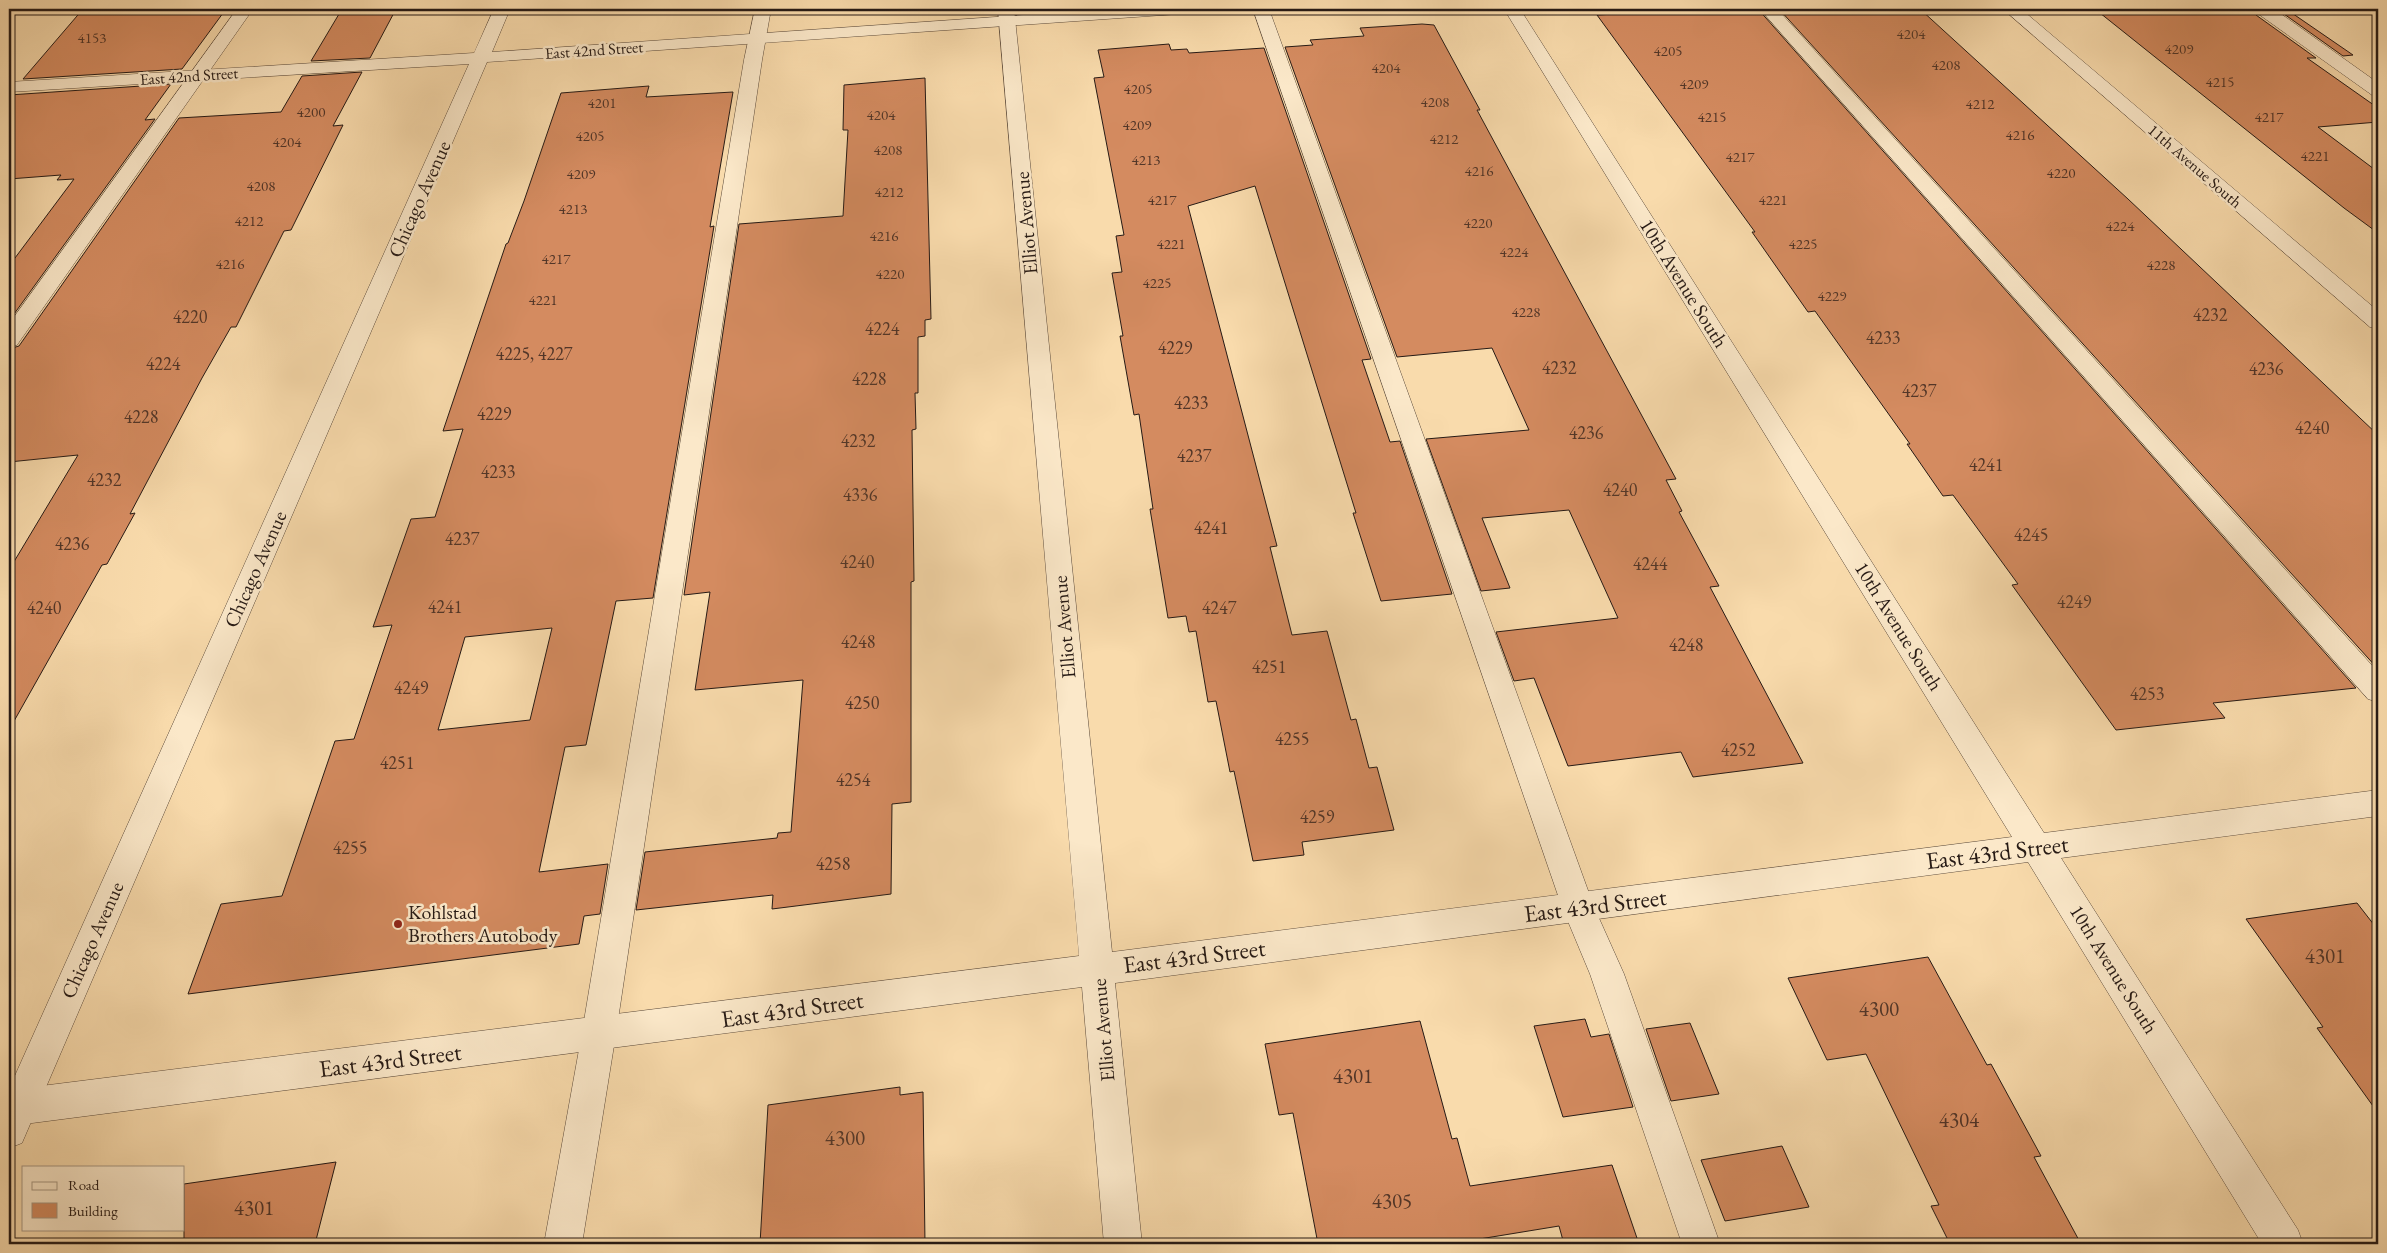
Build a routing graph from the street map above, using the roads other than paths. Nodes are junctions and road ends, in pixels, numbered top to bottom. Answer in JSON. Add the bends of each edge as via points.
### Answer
{"nodes":[{"id":1,"x":245,"y":9,"type":"edge"},
{"id":2,"x":502,"y":9,"type":"edge"},
{"id":3,"x":764,"y":9,"type":"edge"},
{"id":4,"x":1178,"y":9,"type":"edge"},
{"id":5,"x":1261,"y":9,"type":"edge"},
{"id":6,"x":1512,"y":9,"type":"edge"},
{"id":7,"x":1768,"y":9,"type":"edge"},
{"id":8,"x":2011,"y":9,"type":"edge"},
{"id":9,"x":2262,"y":9,"type":"edge"},
{"id":10,"x":1007,"y":15,"type":"edge"},
{"id":11,"x":757,"y":38,"type":"junction"},
{"id":12,"x":481,"y":57,"type":"junction"},
{"id":13,"x":199,"y":75,"type":"junction"},
{"id":14,"x":9,"y":88,"type":"edge"},
{"id":15,"x":2378,"y":91,"type":"edge"},
{"id":16,"x":2378,"y":322,"type":"edge"},
{"id":17,"x":9,"y":340,"type":"edge"},
{"id":18,"x":2378,"y":690,"type":"edge"},
{"id":19,"x":2378,"y":804,"type":"edge"},
{"id":20,"x":2038,"y":847,"type":"junction"},
{"id":21,"x":1578,"y":907,"type":"junction"},
{"id":22,"x":1098,"y":968,"type":"junction"},
{"id":23,"x":600,"y":1034,"type":"junction"},
{"id":24,"x":12,"y":1115,"type":"edge"},
{"id":25,"x":563,"y":1244,"type":"edge"},
{"id":26,"x":1123,"y":1244,"type":"edge"},
{"id":27,"x":1701,"y":1244,"type":"edge"},
{"id":28,"x":2284,"y":1244,"type":"edge"}],
"edges":[{"from":1,"to":13,"type":"street"},
{"from":2,"to":12,"type":"street","name":"Chicago Avenue"},
{"from":3,"to":11,"type":"street"},
{"from":4,"to":10,"type":"street","name":"East 42nd Street"},
{"from":5,"to":21,"type":"street"},
{"from":6,"to":20,"type":"street","name":"10th Avenue South"},
{"from":7,"to":18,"type":"street"},
{"from":8,"to":16,"type":"street","name":"11th Avenue South"},
{"from":9,"to":15,"type":"street"},
{"from":10,"to":11,"type":"street","name":"East 42nd Street"},
{"from":10,"to":22,"type":"street","name":"Elliot Avenue"},
{"from":11,"to":12,"type":"street","name":"East 42nd Street"},
{"from":11,"to":23,"type":"street"},
{"from":12,"to":13,"type":"street","name":"East 42nd Street"},
{"from":12,"to":24,"type":"street","name":"Chicago Avenue"},
{"from":13,"to":14,"type":"street","name":"East 42nd Street"},
{"from":13,"to":17,"type":"street"},
{"from":19,"to":20,"type":"street","name":"East 43rd Street"},
{"from":20,"to":21,"type":"street","name":"East 43rd Street"},
{"from":20,"to":28,"type":"street","name":"10th Avenue South"},
{"from":21,"to":22,"type":"street","name":"East 43rd Street"},
{"from":21,"to":27,"type":"street","via":[[1607,974]]},
{"from":22,"to":23,"type":"street","name":"East 43rd Street"},
{"from":22,"to":26,"type":"street","name":"Elliot Avenue"},
{"from":23,"to":24,"type":"street","name":"East 43rd Street"},
{"from":23,"to":25,"type":"street"}]}
